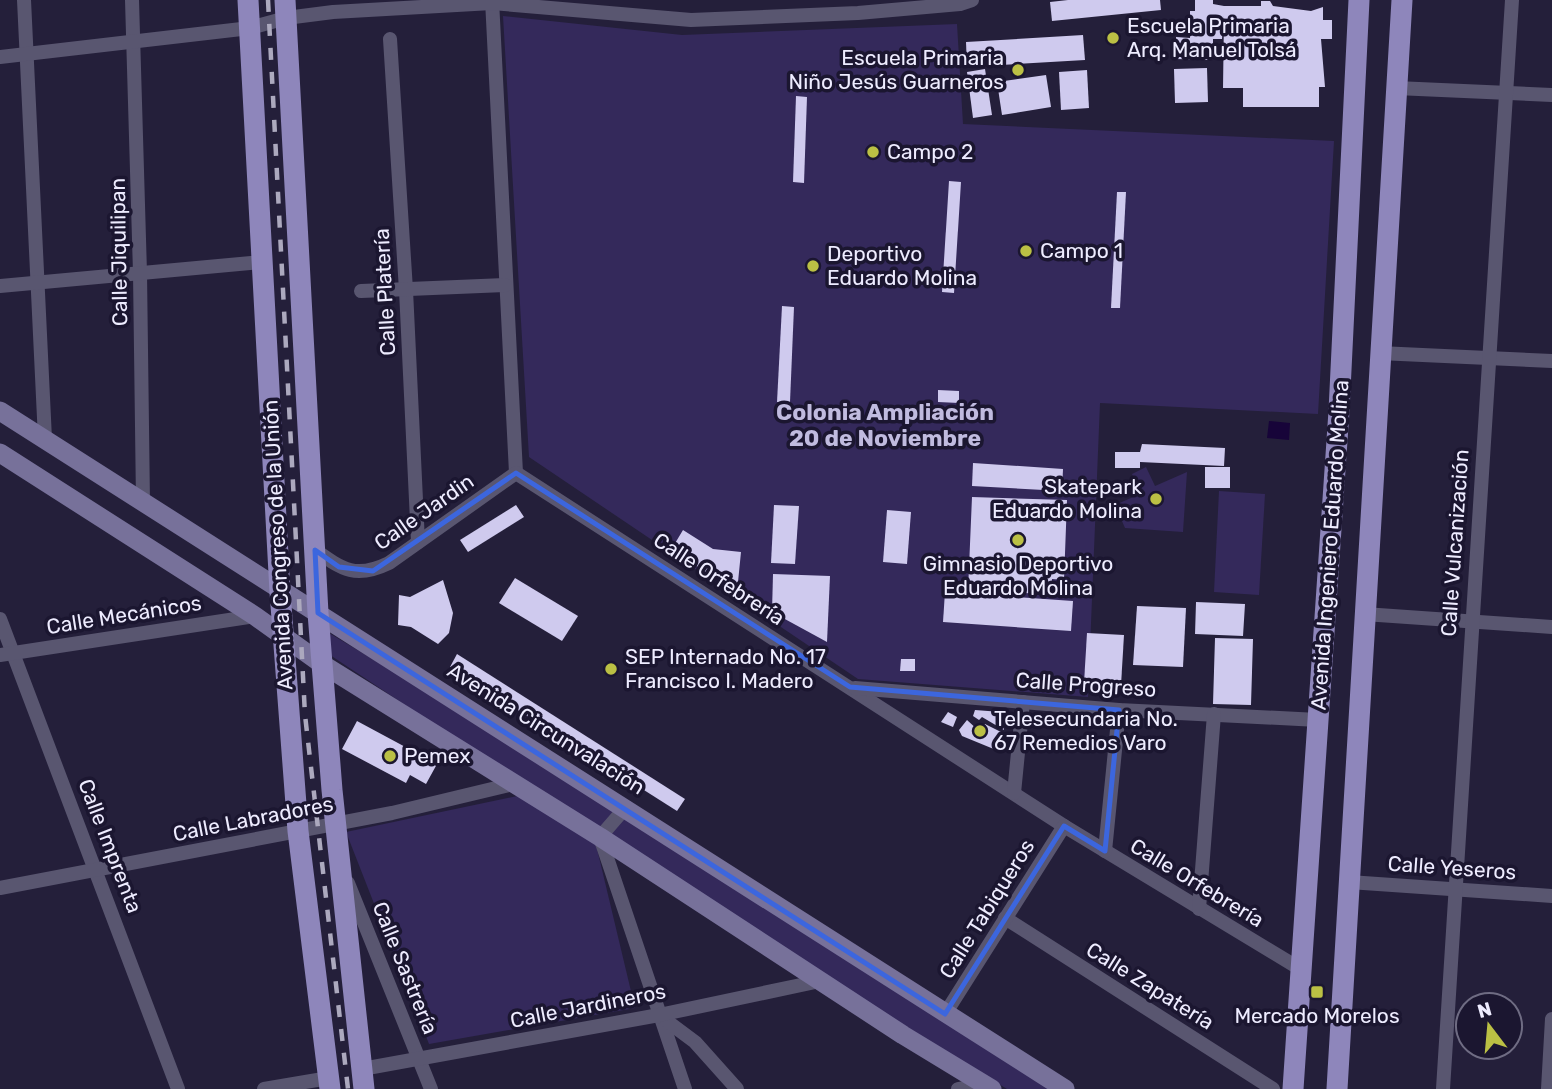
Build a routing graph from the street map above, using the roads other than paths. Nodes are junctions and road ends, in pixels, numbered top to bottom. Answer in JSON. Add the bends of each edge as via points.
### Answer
{"nodes":[{"id":1,"x":24,"y":0,"type":"edge"},
{"id":2,"x":132,"y":0,"type":"edge"},
{"id":3,"x":248,"y":0,"type":"edge"},
{"id":4,"x":972,"y":0,"type":"edge"},
{"id":5,"x":1359,"y":0,"type":"edge"},
{"id":6,"x":1402,"y":0,"type":"edge"},
{"id":7,"x":1512,"y":0,"type":"edge"},
{"id":8,"x":492,"y":1,"type":"edge"},
{"id":9,"x":286,"y":9,"type":"edge"},
{"id":10,"x":250,"y":27,"type":"junction"},
{"id":11,"x":390,"y":39,"type":"dead end"},
{"id":12,"x":135,"y":42,"type":"junction"},
{"id":13,"x":26,"y":54,"type":"junction"},
{"id":14,"x":0,"y":57,"type":"edge"},
{"id":15,"x":1396,"y":88,"type":"junction"},
{"id":16,"x":1506,"y":92,"type":"junction"},
{"id":17,"x":1552,"y":96,"type":"edge"},
{"id":18,"x":262,"y":262,"type":"junction"},
{"id":19,"x":141,"y":273,"type":"junction"},
{"id":20,"x":37,"y":283,"type":"junction"},
{"id":21,"x":505,"y":285,"type":"junction"},
{"id":22,"x":0,"y":286,"type":"edge"},
{"id":23,"x":406,"y":290,"type":"junction"},
{"id":24,"x":360,"y":291,"type":"dead end"},
{"id":25,"x":1380,"y":353,"type":"junction"},
{"id":26,"x":1489,"y":359,"type":"junction"},
{"id":27,"x":1552,"y":361,"type":"edge"},
{"id":28,"x":0,"y":411,"type":"edge"},
{"id":29,"x":45,"y":439,"type":"junction"},
{"id":30,"x":4,"y":458,"type":"edge"},
{"id":31,"x":516,"y":473,"type":"junction"},
{"id":32,"x":142,"y":503,"type":"junction"},
{"id":33,"x":418,"y":542,"type":"junction"},
{"id":34,"x":315,"y":550,"type":"junction"},
{"id":35,"x":280,"y":592,"type":"junction"},
{"id":36,"x":318,"y":613,"type":"junction"},
{"id":37,"x":1364,"y":614,"type":"junction"},
{"id":38,"x":255,"y":616,"type":"junction"},
{"id":39,"x":0,"y":619,"type":"edge"},
{"id":40,"x":1471,"y":622,"type":"junction"},
{"id":41,"x":1552,"y":627,"type":"edge"},
{"id":42,"x":283,"y":635,"type":"junction"},
{"id":43,"x":6,"y":654,"type":"edge"},
{"id":44,"x":321,"y":664,"type":"junction"},
{"id":45,"x":850,"y":688,"type":"junction"},
{"id":46,"x":1023,"y":702,"type":"junction"},
{"id":47,"x":1119,"y":710,"type":"junction"},
{"id":48,"x":1214,"y":714,"type":"junction"},
{"id":49,"x":1318,"y":720,"type":"junction"},
{"id":50,"x":513,"y":784,"type":"junction"},
{"id":51,"x":1014,"y":793,"type":"junction"},
{"id":52,"x":626,"y":807,"type":"junction"},
{"id":53,"x":337,"y":824,"type":"junction"},
{"id":54,"x":1064,"y":826,"type":"junction"},
{"id":55,"x":298,"y":831,"type":"junction"},
{"id":56,"x":600,"y":837,"type":"junction"},
{"id":57,"x":1104,"y":851,"type":"junction"},
{"id":58,"x":340,"y":864,"type":"junction"},
{"id":59,"x":97,"y":870,"type":"junction"},
{"id":60,"x":1349,"y":883,"type":"junction"},
{"id":61,"x":0,"y":888,"type":"edge"},
{"id":62,"x":1456,"y":890,"type":"junction"},
{"id":63,"x":1552,"y":896,"type":"edge"},
{"id":64,"x":1199,"y":909,"type":"junction"},
{"id":65,"x":1005,"y":919,"type":"junction"},
{"id":66,"x":1302,"y":970,"type":"junction"},
{"id":67,"x":820,"y":981,"type":"junction"},
{"id":68,"x":946,"y":1014,"type":"junction"},
{"id":69,"x":659,"y":1015,"type":"junction"},
{"id":70,"x":1552,"y":1019,"type":"edge"},
{"id":71,"x":420,"y":1059,"type":"junction"},
{"id":72,"x":363,"y":1079,"type":"edge"},
{"id":73,"x":329,"y":1083,"type":"edge"},
{"id":74,"x":988,"y":1086,"type":"edge"},
{"id":75,"x":178,"y":1089,"type":"edge"},
{"id":76,"x":264,"y":1089,"type":"edge"},
{"id":77,"x":431,"y":1089,"type":"edge"},
{"id":78,"x":685,"y":1089,"type":"edge"},
{"id":79,"x":737,"y":1089,"type":"edge"},
{"id":80,"x":958,"y":1089,"type":"edge"},
{"id":81,"x":1065,"y":1089,"type":"edge"},
{"id":82,"x":1273,"y":1089,"type":"edge"},
{"id":83,"x":1293,"y":1089,"type":"edge"},
{"id":84,"x":1336,"y":1089,"type":"edge"},
{"id":85,"x":1443,"y":1089,"type":"edge"},
{"id":86,"x":1548,"y":1089,"type":"edge"}],
"edges":[{"from":1,"to":13,"type":"street"},
{"from":2,"to":12,"type":"street","name":"Calle Jiquilipan"},
{"from":3,"to":10,"type":"main road","name":"Avenida Congreso de la Unión"},
{"from":4,"to":8,"type":"street","via":[[858,13],[691,20]]},
{"from":5,"to":49,"type":"main road","name":"Avenida Ingeniero Eduardo Molina"},
{"from":6,"to":15,"type":"main road","name":"Avenida Ingeniero Eduardo Molina"},
{"from":7,"to":16,"type":"street","name":"Calle Vulcanización"},
{"from":8,"to":9,"type":"street","via":[[333,12]]},
{"from":8,"to":21,"type":"street"},
{"from":9,"to":10,"type":"street"},
{"from":9,"to":34,"type":"main road","name":"Avenida Congreso de la Unión"},
{"from":10,"to":12,"type":"street"},
{"from":10,"to":18,"type":"main road","name":"Avenida Congreso de la Unión"},
{"from":11,"to":23,"type":"street","name":"Calle Platería"},
{"from":12,"to":13,"type":"street"},
{"from":12,"to":19,"type":"street","name":"Calle Jiquilipan"},
{"from":13,"to":14,"type":"street"},
{"from":13,"to":20,"type":"street"},
{"from":15,"to":16,"type":"street"},
{"from":15,"to":25,"type":"main road","name":"Avenida Ingeniero Eduardo Molina"},
{"from":16,"to":17,"type":"street"},
{"from":16,"to":26,"type":"street","name":"Calle Vulcanización"},
{"from":18,"to":19,"type":"street"},
{"from":18,"to":35,"type":"main road","name":"Avenida Congreso de la Unión"},
{"from":19,"to":20,"type":"street"},
{"from":19,"to":32,"type":"street","name":"Calle Jiquilipan"},
{"from":20,"to":22,"type":"street"},
{"from":20,"to":29,"type":"street"},
{"from":21,"to":23,"type":"street"},
{"from":21,"to":31,"type":"street"},
{"from":23,"to":24,"type":"street"},
{"from":23,"to":33,"type":"street","name":"Calle Platería"},
{"from":25,"to":26,"type":"street"},
{"from":25,"to":37,"type":"main road","name":"Avenida Ingeniero Eduardo Molina"},
{"from":26,"to":27,"type":"street"},
{"from":26,"to":40,"type":"street","name":"Calle Vulcanización"},
{"from":28,"to":29,"type":"main road","name":"Avenida Circunvalación"},
{"from":29,"to":32,"type":"main road","name":"Avenida Circunvalación"},
{"from":30,"to":38,"type":"main road"},
{"from":31,"to":33,"type":"street","name":"Calle Jardin"},
{"from":31,"to":45,"type":"street","name":"Calle Orfebrería"},
{"from":32,"to":35,"type":"main road","name":"Avenida Circunvalación"},
{"from":33,"to":34,"type":"street","name":"Calle Jardin","via":[[373,571],[338,567]]},
{"from":34,"to":36,"type":"main road","name":"Avenida Congreso de la Unión"},
{"from":35,"to":36,"type":"main road","name":"Avenida Circunvalación"},
{"from":35,"to":42,"type":"main road","name":"Avenida Congreso de la Unión"},
{"from":36,"to":44,"type":"main road","name":"Avenida Congreso de la Unión"},
{"from":36,"to":52,"type":"main road","name":"Avenida Circunvalación"},
{"from":37,"to":40,"type":"street"},
{"from":37,"to":60,"type":"main road","name":"Avenida Ingeniero Eduardo Molina"},
{"from":38,"to":42,"type":"main road"},
{"from":38,"to":43,"type":"street","name":"Calle Mecánicos"},
{"from":39,"to":43,"type":"street","name":"Calle Imprenta"},
{"from":40,"to":41,"type":"street"},
{"from":40,"to":62,"type":"street","name":"Calle Vulcanización"},
{"from":42,"to":44,"type":"main road"},
{"from":42,"to":55,"type":"main road","name":"Avenida Congreso de la Unión"},
{"from":43,"to":59,"type":"street","name":"Calle Imprenta"},
{"from":44,"to":50,"type":"main road"},
{"from":44,"to":53,"type":"main road","name":"Avenida Congreso de la Unión"},
{"from":45,"to":46,"type":"street","name":"Calle Progreso"},
{"from":45,"to":51,"type":"street","name":"Calle Orfebrería"},
{"from":46,"to":47,"type":"street","name":"Calle Progreso"},
{"from":46,"to":51,"type":"street"},
{"from":47,"to":48,"type":"street","name":"Calle Progreso"},
{"from":47,"to":57,"type":"street"},
{"from":48,"to":49,"type":"street","name":"Calle Progreso"},
{"from":48,"to":64,"type":"street"},
{"from":49,"to":66,"type":"main road","name":"Avenida Ingeniero Eduardo Molina"},
{"from":50,"to":53,"type":"street","name":"Calle Labradores"},
{"from":50,"to":56,"type":"main road"},
{"from":51,"to":54,"type":"street","name":"Calle Orfebrería"},
{"from":52,"to":56,"type":"street"},
{"from":52,"to":68,"type":"main road","name":"Avenida Circunvalación"},
{"from":53,"to":55,"type":"street","name":"Calle Labradores"},
{"from":53,"to":58,"type":"main road","name":"Avenida Congreso de la Unión"},
{"from":54,"to":57,"type":"street","name":"Calle Orfebrería"},
{"from":54,"to":65,"type":"street","name":"Calle Tabiqueros"},
{"from":55,"to":59,"type":"street","name":"Calle Labradores"},
{"from":55,"to":73,"type":"main road","name":"Avenida Congreso de la Unión"},
{"from":56,"to":67,"type":"main road"},
{"from":56,"to":69,"type":"street"},
{"from":57,"to":64,"type":"street","name":"Calle Orfebrería"},
{"from":58,"to":71,"type":"street","name":"Calle Sastrería"},
{"from":58,"to":72,"type":"main road","name":"Avenida Congreso de la Unión"},
{"from":59,"to":61,"type":"street","name":"Calle Labradores"},
{"from":59,"to":75,"type":"street","name":"Calle Imprenta"},
{"from":60,"to":62,"type":"street","name":"Calle Yeseros"},
{"from":60,"to":84,"type":"main road","name":"Avenida Ingeniero Eduardo Molina"},
{"from":62,"to":63,"type":"street","name":"Calle Yeseros"},
{"from":62,"to":85,"type":"street","name":"Calle Vulcanización"},
{"from":64,"to":66,"type":"street","name":"Calle Orfebrería"},
{"from":65,"to":68,"type":"street","name":"Calle Tabiqueros"},
{"from":65,"to":82,"type":"street","name":"Calle Zapatería"},
{"from":66,"to":83,"type":"main road","name":"Avenida Ingeniero Eduardo Molina"},
{"from":67,"to":69,"type":"street","name":"Calle Jardineros"},
{"from":67,"to":74,"type":"main road"},
{"from":68,"to":81,"type":"main road","name":"Avenida Circunvalación"},
{"from":69,"to":71,"type":"street","name":"Calle Jardineros"},
{"from":69,"to":78,"type":"street"},
{"from":69,"to":79,"type":"street","via":[[695,1042]]},
{"from":70,"to":86,"type":"street"},
{"from":71,"to":72,"type":"street","name":"Calle Jardineros"},
{"from":71,"to":77,"type":"street","name":"Calle Sastrería"},
{"from":73,"to":76,"type":"street"},
{"from":74,"to":80,"type":"street"}]}
